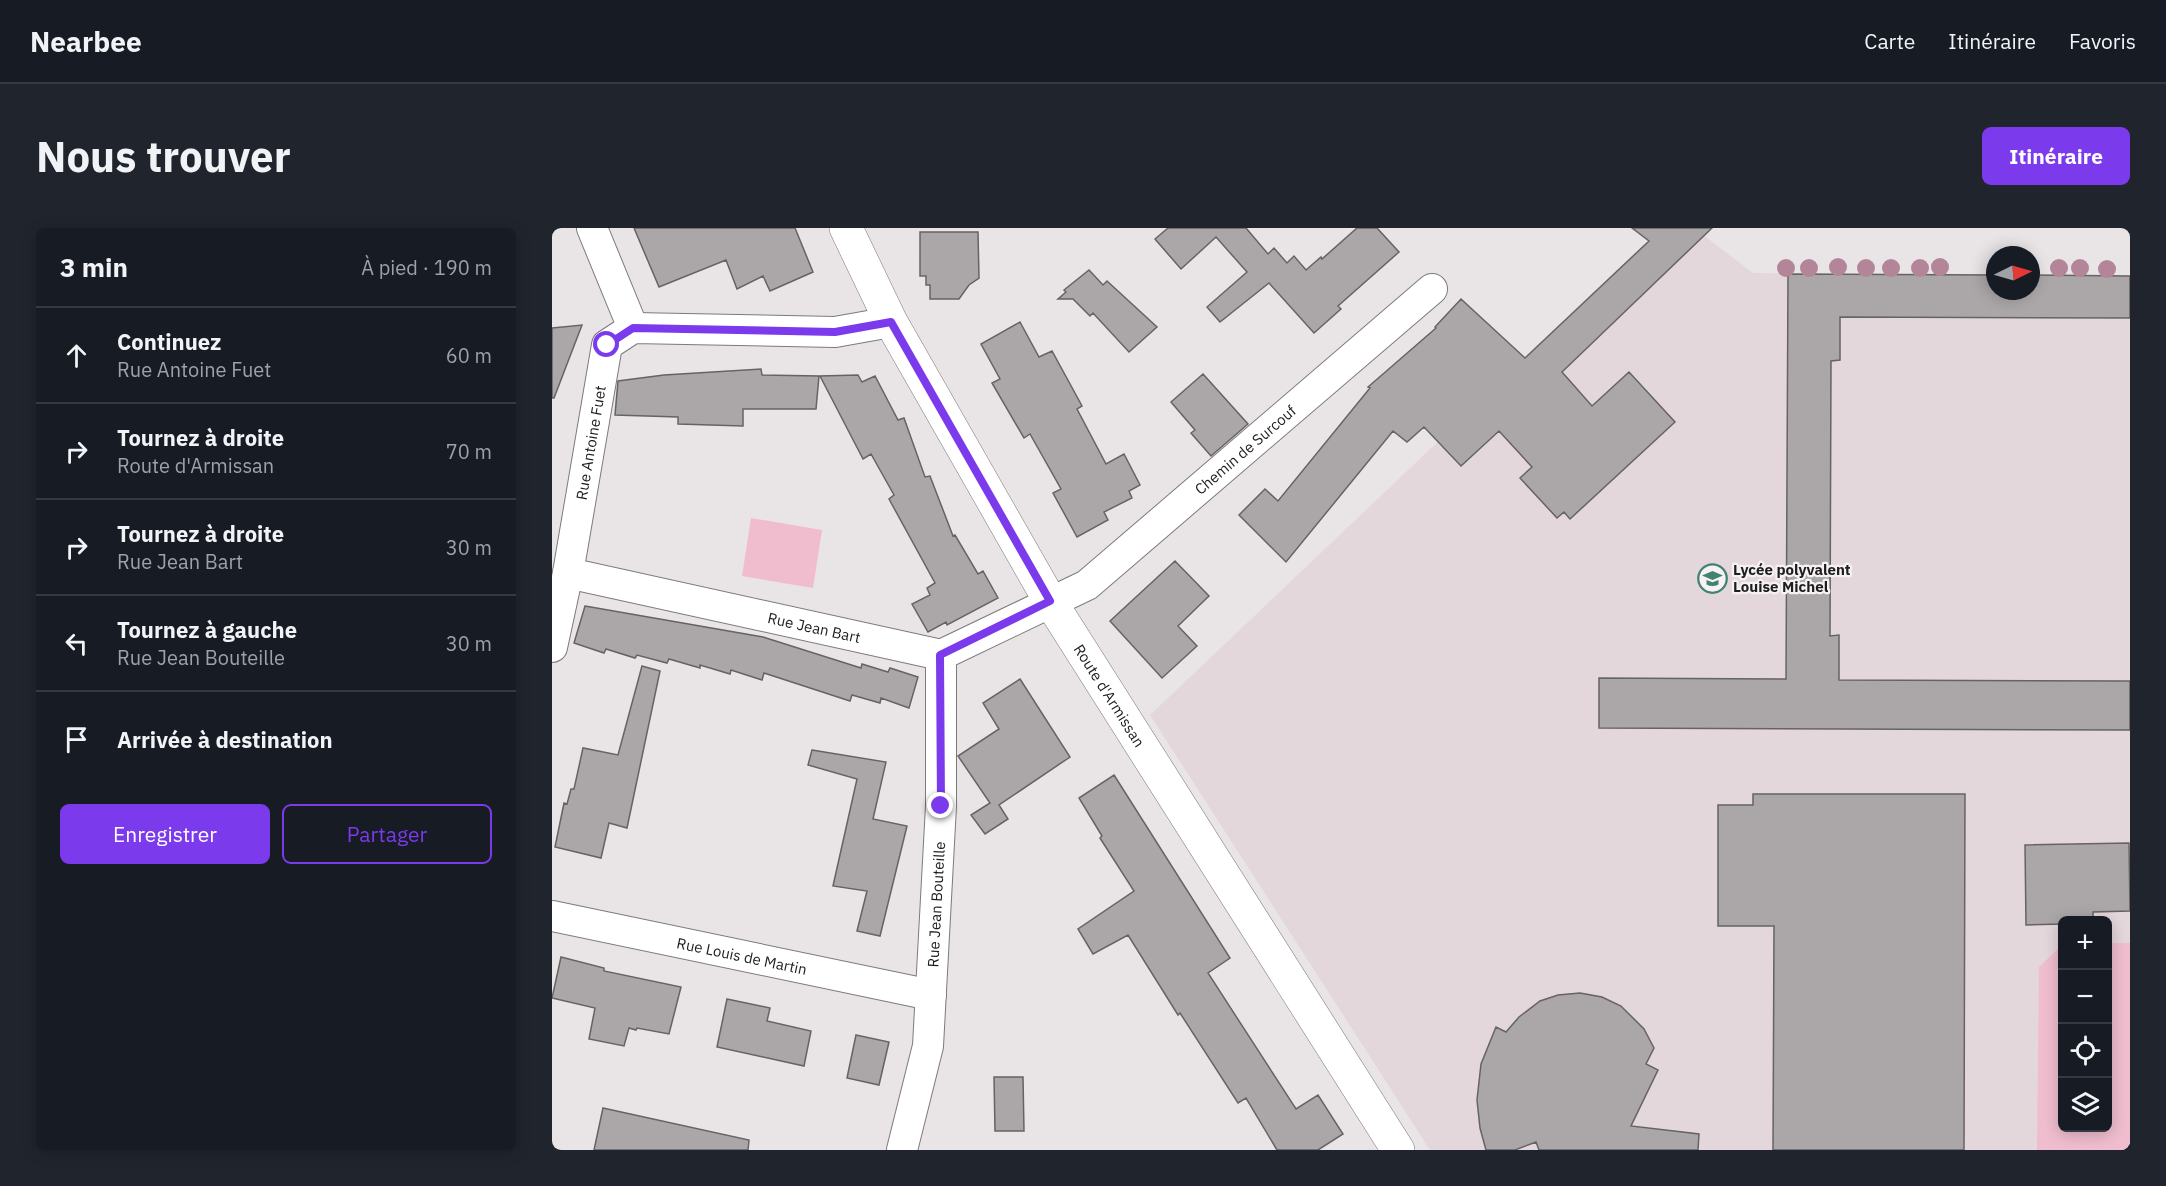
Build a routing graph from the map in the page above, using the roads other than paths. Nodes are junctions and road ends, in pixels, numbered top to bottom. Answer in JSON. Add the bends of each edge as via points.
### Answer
{"nodes":[{"id":1,"x":592,"y":228,"type":"edge"},
{"id":2,"x":846,"y":228,"type":"edge"},
{"id":3,"x":860,"y":244,"type":"edge"},
{"id":4,"x":1432,"y":289,"type":"dead end"},
{"id":5,"x":891,"y":322,"type":"junction"},
{"id":6,"x":633,"y":328,"type":"junction"},
{"id":7,"x":568,"y":573,"type":"junction"},
{"id":8,"x":1050,"y":601,"type":"junction"},
{"id":9,"x":552,"y":647,"type":"edge"},
{"id":10,"x":940,"y":655,"type":"junction"},
{"id":11,"x":552,"y":916,"type":"edge"},
{"id":12,"x":931,"y":995,"type":"junction"},
{"id":13,"x":902,"y":1150,"type":"edge"},
{"id":14,"x":1398,"y":1150,"type":"edge"}],
"edges":[{"from":1,"to":6,"type":"street"},
{"from":2,"to":3,"type":"street","name":"Route d'Armissan"},
{"from":3,"to":5,"type":"street","name":"Route d'Armissan"},
{"from":4,"to":8,"type":"street","name":"Chemin de Surcouf","via":[[1087,585]]},
{"from":5,"to":6,"type":"street","via":[[835,332]]},
{"from":5,"to":8,"type":"street","name":"Route d'Armissan"},
{"from":6,"to":7,"type":"street","name":"Rue Antoine Fuet","via":[[607,345]]},
{"from":7,"to":9,"type":"street","name":"Rue Antoine Fuet"},
{"from":7,"to":10,"type":"street","name":"Rue Jean Bart"},
{"from":8,"to":10,"type":"street"},
{"from":8,"to":14,"type":"street","name":"Route d'Armissan"},
{"from":10,"to":12,"type":"street","name":"Rue Jean Bouteille","via":[[941,806]]},
{"from":11,"to":12,"type":"street","name":"Rue Louis de Martin"},
{"from":12,"to":13,"type":"street","name":"Rue Jean Bouteille","via":[[928,1046]]}]}
